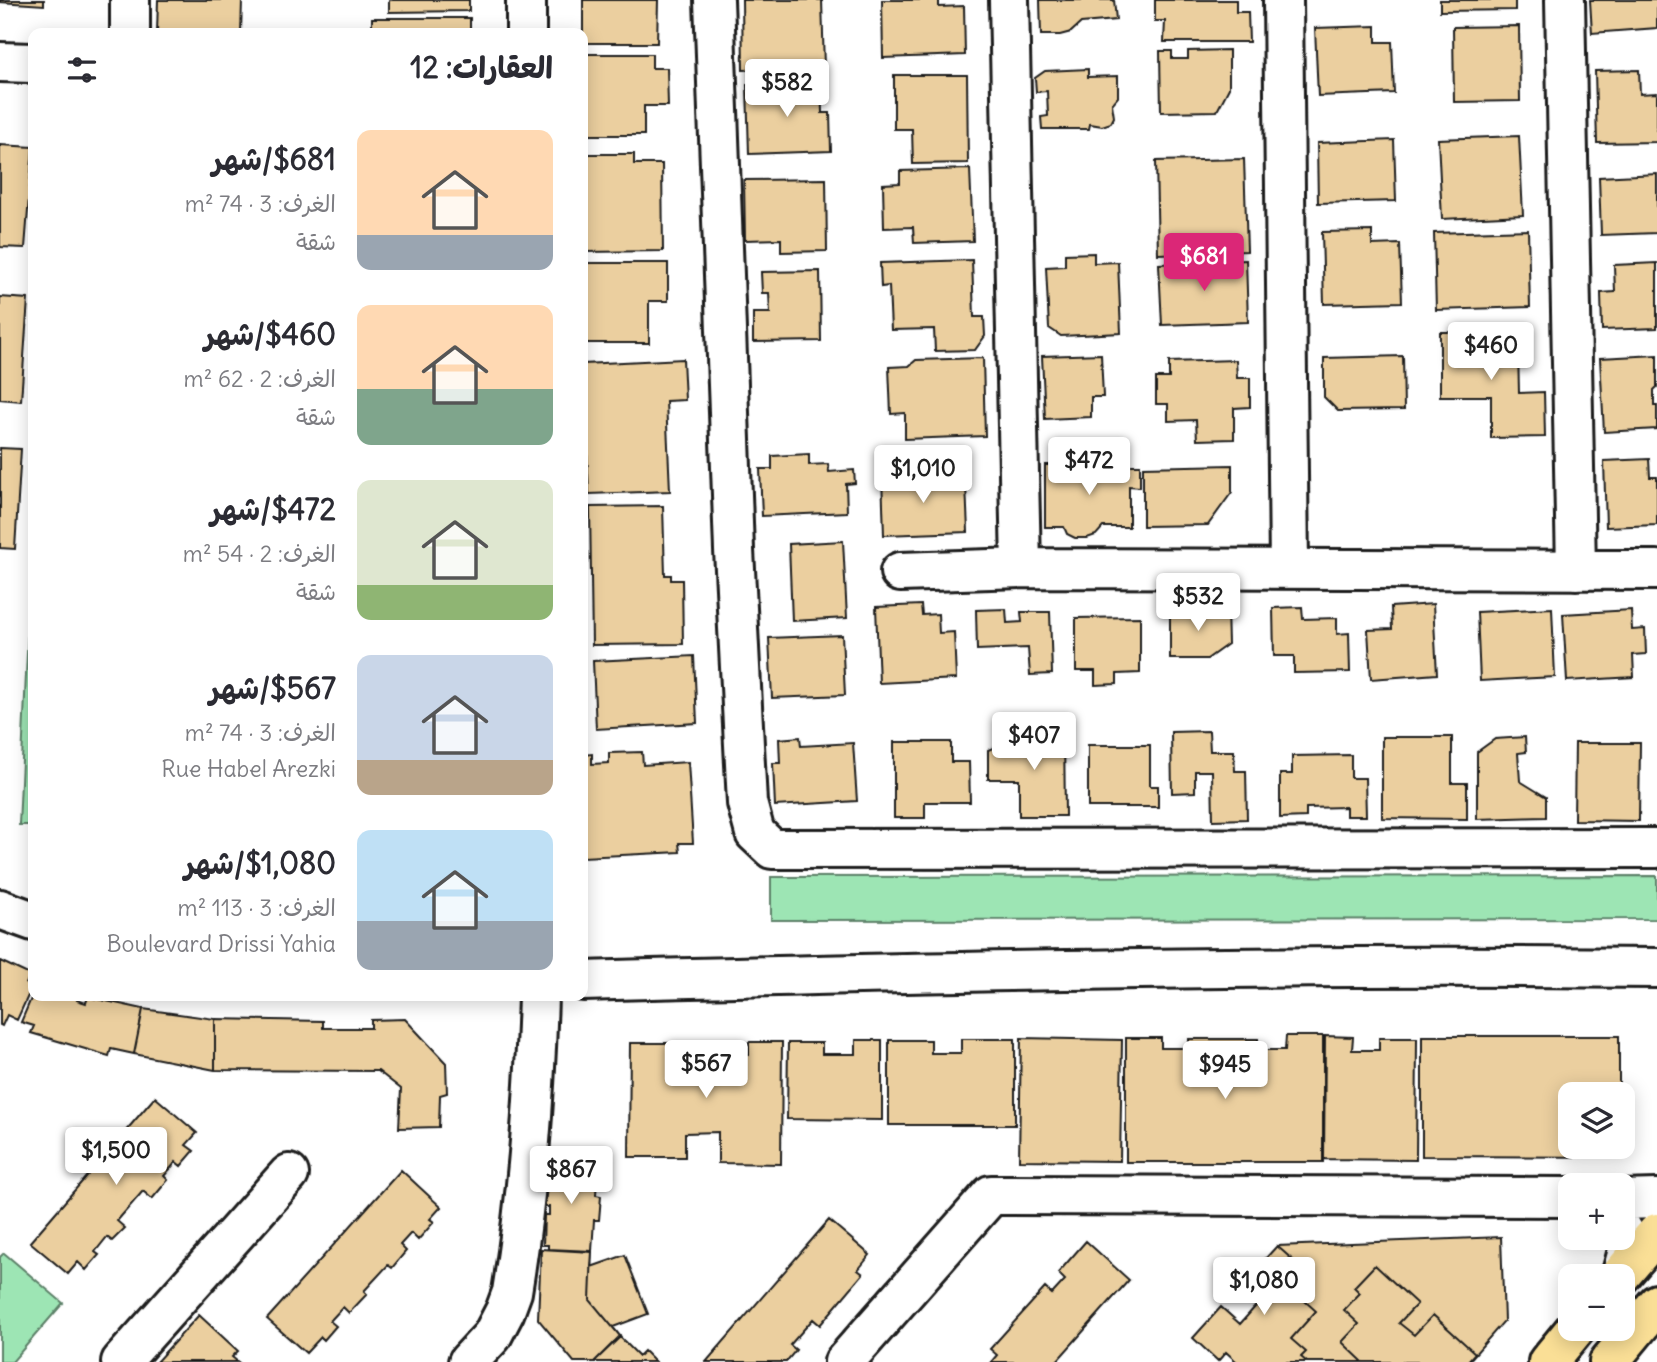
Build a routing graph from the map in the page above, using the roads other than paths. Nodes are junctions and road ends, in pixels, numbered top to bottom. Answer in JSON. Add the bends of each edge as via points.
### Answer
{"nodes":[{"id":1,"x":131,"y":0,"type":"edge"},
{"id":2,"x":526,"y":0,"type":"edge"},
{"id":3,"x":714,"y":0,"type":"edge"},
{"id":4,"x":1009,"y":0,"type":"edge"},
{"id":5,"x":1283,"y":0,"type":"edge"},
{"id":6,"x":1566,"y":0,"type":"edge"},
{"id":7,"x":130,"y":28,"type":"edge"},
{"id":8,"x":526,"y":28,"type":"edge"},
{"id":9,"x":0,"y":62,"type":"edge"},
{"id":10,"x":28,"y":64,"type":"edge"},
{"id":11,"x":1021,"y":568,"type":"junction"},
{"id":12,"x":1289,"y":568,"type":"junction"},
{"id":13,"x":1576,"y":570,"type":"junction"},
{"id":14,"x":1657,"y":570,"type":"edge"},
{"id":15,"x":901,"y":572,"type":"dead end"},
{"id":16,"x":1657,"y":848,"type":"edge"},
{"id":17,"x":0,"y":909,"type":"edge"},
{"id":18,"x":28,"y":919,"type":"edge"},
{"id":19,"x":1657,"y":968,"type":"edge"},
{"id":20,"x":588,"y":981,"type":"edge"},
{"id":21,"x":538,"y":1001,"type":"edge"},
{"id":22,"x":289,"y":1174,"type":"dead end"},
{"id":23,"x":1558,"y":1197,"type":"edge"},
{"id":24,"x":1657,"y":1199,"type":"edge"},
{"id":25,"x":1635,"y":1200,"type":"edge"},
{"id":26,"x":1657,"y":1233,"type":"edge"},
{"id":27,"x":1630,"y":1264,"type":"edge"},
{"id":28,"x":1657,"y":1304,"type":"edge"},
{"id":29,"x":1565,"y":1341,"type":"edge"},
{"id":30,"x":121,"y":1362,"type":"edge"},
{"id":31,"x":468,"y":1362,"type":"edge"},
{"id":32,"x":844,"y":1362,"type":"edge"},
{"id":33,"x":1548,"y":1362,"type":"edge"},
{"id":34,"x":1609,"y":1362,"type":"edge"}],
"edges":[{"from":1,"to":7,"type":"street"},
{"from":2,"to":8,"type":"street"},
{"from":3,"to":16,"type":"street","via":[[747,803],[755,833],[772,849]]},
{"from":4,"to":11,"type":"street"},
{"from":5,"to":12,"type":"street"},
{"from":6,"to":13,"type":"street"},
{"from":9,"to":10,"type":"street"},
{"from":11,"to":12,"type":"street"},
{"from":11,"to":15,"type":"street"},
{"from":12,"to":13,"type":"street"},
{"from":13,"to":14,"type":"street"},
{"from":17,"to":18,"type":"street"},
{"from":19,"to":20,"type":"street","via":[[1207,969]]},
{"from":21,"to":31,"type":"street","via":[[536,1075],[512,1292],[492,1336]]},
{"from":22,"to":30,"type":"street"},
{"from":23,"to":32,"type":"street","via":[[991,1195]]},
{"from":24,"to":25,"type":"street"},
{"from":26,"to":27,"type":"main road"},
{"from":28,"to":34,"type":"main road"},
{"from":29,"to":33,"type":"main road"}]}
